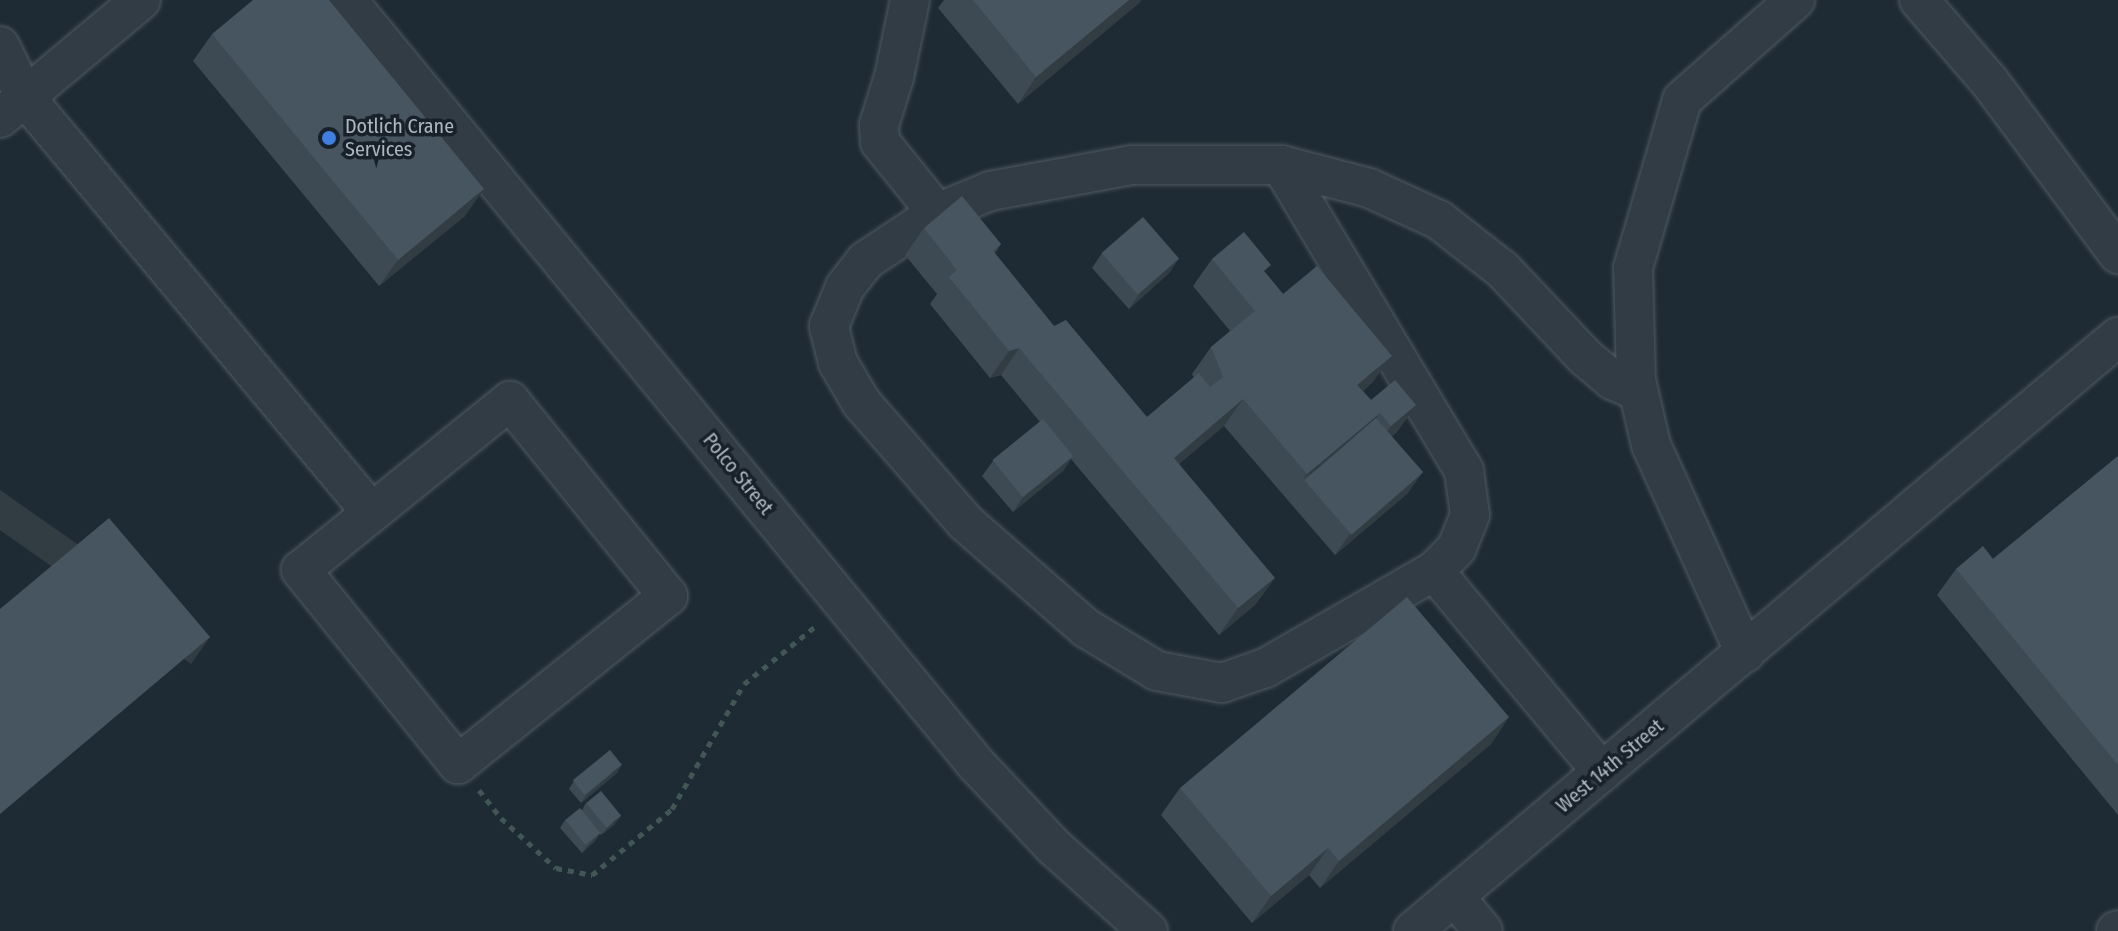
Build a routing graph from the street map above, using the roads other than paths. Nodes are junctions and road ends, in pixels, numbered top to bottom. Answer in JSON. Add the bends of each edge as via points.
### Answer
{"nodes":[{"id":1,"x":141,"y":0,"type":"edge"},
{"id":2,"x":347,"y":0,"type":"edge"},
{"id":3,"x":910,"y":0,"type":"edge"},
{"id":4,"x":1795,"y":0,"type":"edge"},
{"id":5,"x":1919,"y":0,"type":"edge"},
{"id":6,"x":0,"y":46,"type":"edge"},
{"id":7,"x":13,"y":107,"type":"edge"},
{"id":8,"x":1281,"y":165,"type":"junction"},
{"id":9,"x":937,"y":213,"type":"junction"},
{"id":10,"x":2118,"y":254,"type":"edge"},
{"id":11,"x":2118,"y":337,"type":"edge"},
{"id":12,"x":1638,"y":391,"type":"junction"},
{"id":13,"x":371,"y":512,"type":"junction"},
{"id":14,"x":1434,"y":571,"type":"junction"},
{"id":15,"x":1745,"y":653,"type":"junction"},
{"id":16,"x":1602,"y":772,"type":"junction"},
{"id":17,"x":1438,"y":918,"type":"edge"},
{"id":18,"x":1148,"y":931,"type":"edge"},
{"id":19,"x":1483,"y":931,"type":"edge"}],
"edges":[{"from":1,"to":7,"type":"street"},
{"from":2,"to":18,"type":"street","name":"Polco Street","via":[[1005,796]]},
{"from":3,"to":9,"type":"street","via":[[879,125],[880,142]]},
{"from":4,"to":12,"type":"street","via":[[1682,100],[1633,268]]},
{"from":5,"to":10,"type":"street","via":[[1989,81]]},
{"from":6,"to":7,"type":"street"},
{"from":7,"to":13,"type":"street"},
{"from":8,"to":9,"type":"street","via":[[1132,165],[990,191]]},
{"from":8,"to":12,"type":"street","via":[[1369,188],[1439,220],[1503,270],[1585,357],[1612,380]]},
{"from":8,"to":14,"type":"street","via":[[1464,471],[1470,515],[1457,548]]},
{"from":9,"to":14,"type":"street","via":[[865,261],[845,287],[829,326],[838,363],[861,402],[966,523],[1086,628],[1157,671],[1222,683],[1265,668]]},
{"from":11,"to":15,"type":"street","name":"West 14th Street"},
{"from":12,"to":15,"type":"street","via":[[1651,445]]},
{"from":13,"to":13,"type":"street","via":[[510,401],[668,596],[458,764],[301,570]]},
{"from":14,"to":16,"type":"street"},
{"from":15,"to":16,"type":"street","name":"West 14th Street"},
{"from":16,"to":17,"type":"street","name":"West 14th Street"},
{"from":17,"to":19,"type":"street"}]}
